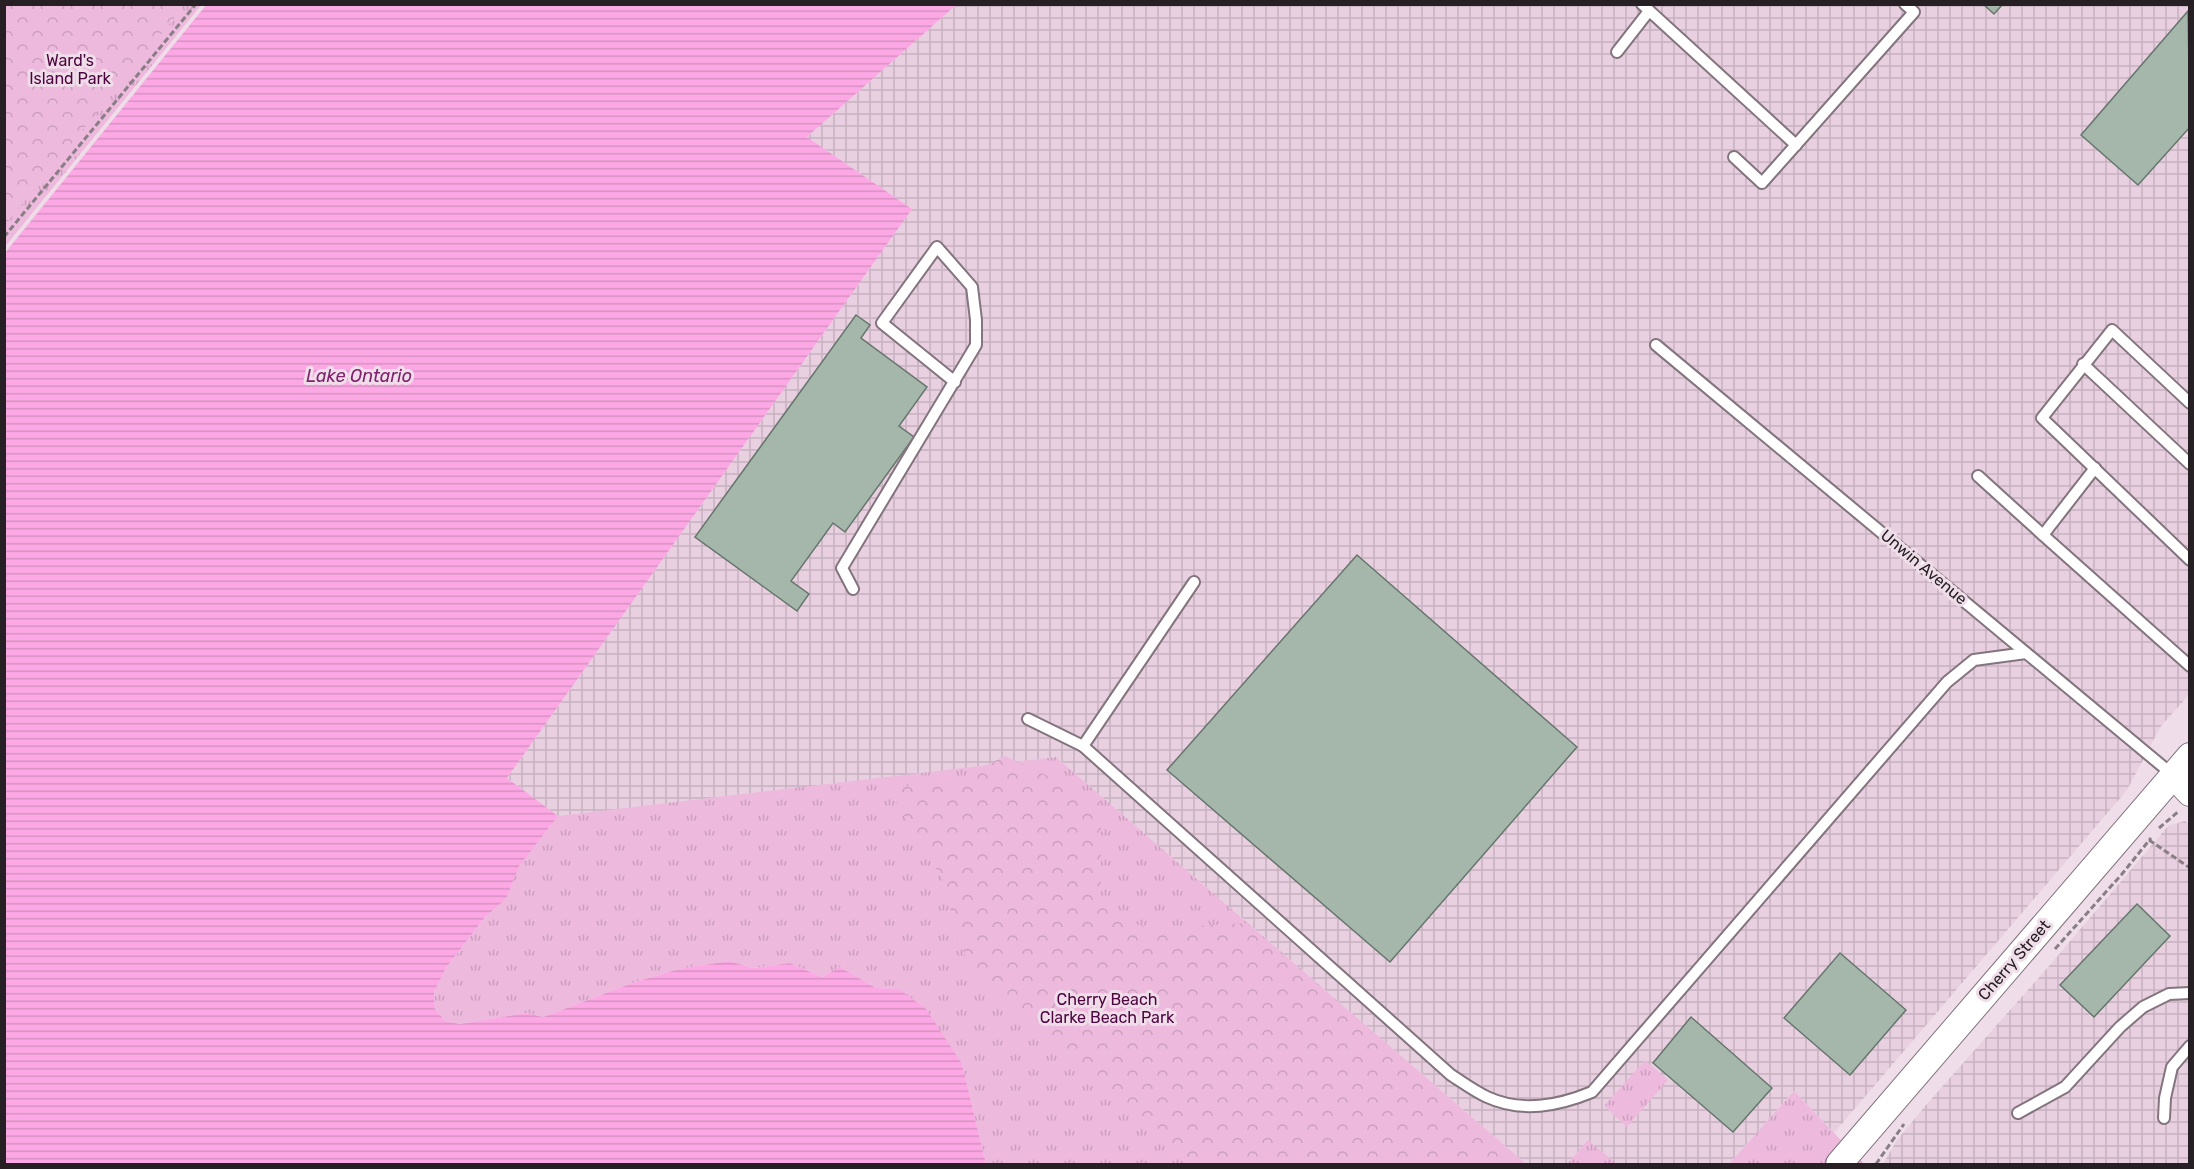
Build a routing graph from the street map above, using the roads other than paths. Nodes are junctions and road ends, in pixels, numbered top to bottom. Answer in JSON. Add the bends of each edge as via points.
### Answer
{"nodes":[{"id":1,"x":1905,"y":4,"type":"edge"},
{"id":2,"x":1646,"y":8,"type":"edge"},
{"id":3,"x":1617,"y":52,"type":"dead end"},
{"id":4,"x":1796,"y":145,"type":"junction"},
{"id":5,"x":1734,"y":158,"type":"dead end"},
{"id":6,"x":1656,"y":345,"type":"dead end"},
{"id":7,"x":2083,"y":364,"type":"junction"},
{"id":8,"x":955,"y":382,"type":"junction"},
{"id":9,"x":2190,"y":403,"type":"edge"},
{"id":10,"x":2190,"y":464,"type":"edge"},
{"id":11,"x":2095,"y":468,"type":"junction"},
{"id":12,"x":1978,"y":476,"type":"dead end"},
{"id":13,"x":2043,"y":535,"type":"junction"},
{"id":14,"x":2190,"y":560,"type":"edge"},
{"id":15,"x":1194,"y":582,"type":"dead end"},
{"id":16,"x":853,"y":589,"type":"dead end"},
{"id":17,"x":2026,"y":653,"type":"junction"},
{"id":18,"x":2190,"y":666,"type":"edge"},
{"id":19,"x":1028,"y":719,"type":"dead end"},
{"id":20,"x":1083,"y":746,"type":"junction"},
{"id":21,"x":2190,"y":756,"type":"edge"},
{"id":22,"x":2181,"y":784,"type":"edge"},
{"id":23,"x":2190,"y":993,"type":"edge"},
{"id":24,"x":2190,"y":1046,"type":"edge"},
{"id":25,"x":2018,"y":1113,"type":"dead end"},
{"id":26,"x":2164,"y":1118,"type":"dead end"},
{"id":27,"x":1839,"y":1164,"type":"edge"}],
"edges":[{"from":1,"to":4,"type":"lane","via":[[1914,12]]},
{"from":2,"to":3,"type":"lane"},
{"from":2,"to":4,"type":"lane"},
{"from":4,"to":5,"type":"lane","via":[[1762,183]]},
{"from":6,"to":17,"type":"lane","name":"Unwin Avenue"},
{"from":7,"to":9,"type":"lane","via":[[2112,330]]},
{"from":7,"to":10,"type":"lane"},
{"from":7,"to":11,"type":"lane","via":[[2042,418]]},
{"from":8,"to":8,"type":"lane","via":[[976,345],[972,287],[937,247],[882,323]]},
{"from":8,"to":16,"type":"lane","via":[[842,568]]},
{"from":11,"to":13,"type":"lane"},
{"from":11,"to":14,"type":"lane"},
{"from":12,"to":13,"type":"lane"},
{"from":13,"to":18,"type":"lane"},
{"from":15,"to":20,"type":"lane"},
{"from":17,"to":20,"type":"lane","via":[[1974,660],[1947,682],[1592,1092],[1566,1103],[1527,1107],[1488,1098],[1451,1075]]},
{"from":17,"to":22,"type":"lane","name":"Unwin Avenue"},
{"from":19,"to":20,"type":"lane"},
{"from":21,"to":22,"type":"street","name":"Cherry Street"},
{"from":22,"to":27,"type":"street","name":"Cherry Street"},
{"from":23,"to":25,"type":"lane","via":[[2169,994],[2143,1007],[2066,1087]]},
{"from":24,"to":26,"type":"lane","via":[[2172,1067]]}]}
